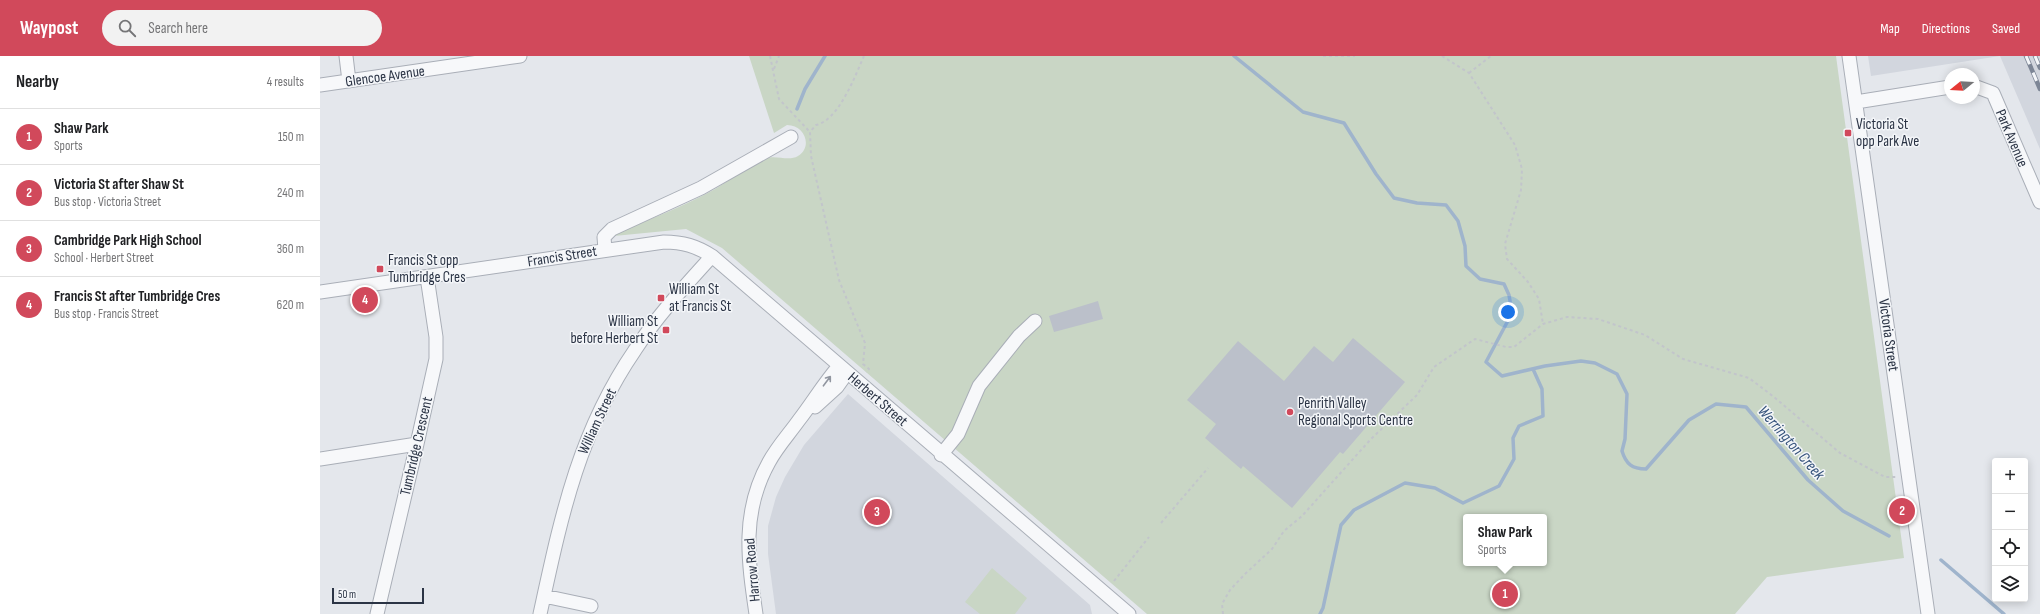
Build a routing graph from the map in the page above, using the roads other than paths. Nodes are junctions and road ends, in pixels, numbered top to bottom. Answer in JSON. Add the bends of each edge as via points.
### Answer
{"nodes":[{"id":1,"x":346,"y":56,"type":"edge"},
{"id":2,"x":520,"y":56,"type":"edge"},
{"id":3,"x":1849,"y":56,"type":"edge"},
{"id":4,"x":349,"y":81,"type":"junction"},
{"id":5,"x":320,"y":85,"type":"edge"},
{"id":6,"x":1944,"y":88,"type":"edge"},
{"id":7,"x":1980,"y":88,"type":"edge"},
{"id":8,"x":1856,"y":102,"type":"junction"},
{"id":9,"x":791,"y":137,"type":"dead end"},
{"id":10,"x":2040,"y":202,"type":"edge"},
{"id":11,"x":605,"y":250,"type":"junction"},
{"id":12,"x":712,"y":256,"type":"junction"},
{"id":13,"x":427,"y":277,"type":"junction"},
{"id":14,"x":320,"y":292,"type":"edge"},
{"id":15,"x":1035,"y":321,"type":"dead end"},
{"id":16,"x":848,"y":374,"type":"junction"},
{"id":17,"x":417,"y":444,"type":"junction"},
{"id":18,"x":941,"y":455,"type":"junction"},
{"id":19,"x":320,"y":459,"type":"edge"},
{"id":20,"x":544,"y":596,"type":"junction"},
{"id":21,"x":591,"y":606,"type":"dead end"},
{"id":22,"x":377,"y":614,"type":"edge"},
{"id":23,"x":540,"y":614,"type":"edge"},
{"id":24,"x":756,"y":614,"type":"edge"},
{"id":25,"x":1129,"y":614,"type":"edge"},
{"id":26,"x":1928,"y":614,"type":"edge"}],
"edges":[{"from":1,"to":4,"type":"street"},
{"from":2,"to":4,"type":"street","name":"Glencoe Avenue"},
{"from":3,"to":8,"type":"street","name":"Victoria Street"},
{"from":4,"to":5,"type":"street","name":"Glencoe Avenue"},
{"from":6,"to":8,"type":"street"},
{"from":7,"to":10,"type":"street","name":"Park Avenue","via":[[1993,93]]},
{"from":8,"to":26,"type":"street","name":"Victoria Street"},
{"from":9,"to":11,"type":"street","name":"Francis Street","via":[[701,188],[612,229],[604,237]]},
{"from":11,"to":12,"type":"street","name":"Herbert Street","via":[[680,242]]},
{"from":11,"to":13,"type":"street","name":"Francis Street"},
{"from":12,"to":16,"type":"street","name":"Herbert Street"},
{"from":12,"to":20,"type":"street","name":"William Street","via":[[639,344],[615,381],[598,414],[579,458],[567,497]]},
{"from":13,"to":14,"type":"street","name":"Francis Street"},
{"from":13,"to":17,"type":"street","name":"Tumbridge Crescent","via":[[436,351]]},
{"from":15,"to":18,"type":"street","via":[[1019,336],[979,386],[958,434]]},
{"from":16,"to":18,"type":"street","name":"Herbert Street"},
{"from":16,"to":24,"type":"street","name":"Harrow Road","via":[[828,379],[764,470],[750,516],[748,551]]},
{"from":17,"to":19,"type":"street"},
{"from":17,"to":22,"type":"street","name":"Tumbridge Crescent"},
{"from":18,"to":25,"type":"street","name":"Herbert Street"},
{"from":20,"to":21,"type":"street"},
{"from":20,"to":23,"type":"street","name":"William Street"}]}
